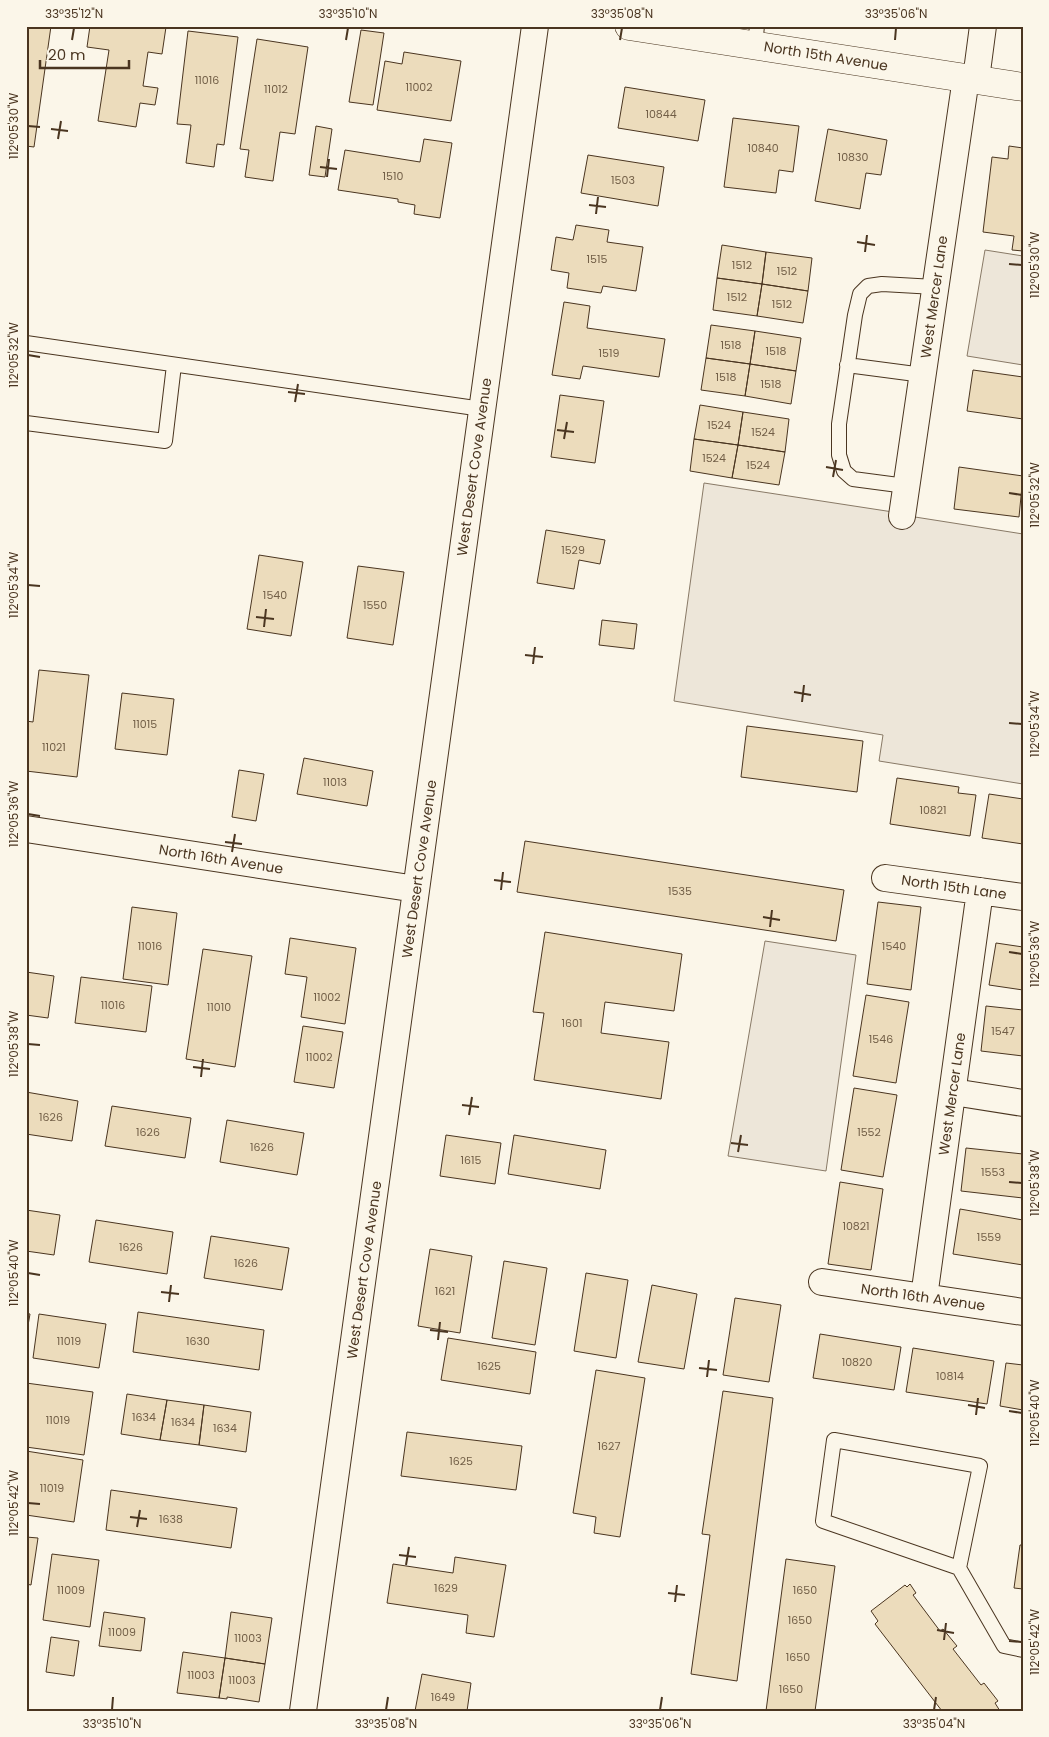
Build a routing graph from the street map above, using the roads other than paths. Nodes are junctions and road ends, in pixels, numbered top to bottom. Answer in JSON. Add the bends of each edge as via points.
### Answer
{"nodes":[{"id":1,"x":535,"y":26,"type":"edge"},
{"id":2,"x":628,"y":26,"type":"edge"},
{"id":3,"x":983,"y":26,"type":"edge"},
{"id":4,"x":756,"y":36,"type":"edge"},
{"id":5,"x":971,"y":79,"type":"junction"},
{"id":6,"x":1023,"y":87,"type":"edge"},
{"id":7,"x":935,"y":287,"type":"junction"},
{"id":8,"x":26,"y":344,"type":"edge"},
{"id":9,"x":174,"y":364,"type":"junction"},
{"id":10,"x":848,"y":365,"type":"junction"},
{"id":11,"x":923,"y":375,"type":"junction"},
{"id":12,"x":482,"y":409,"type":"junction"},
{"id":13,"x":26,"y":423,"type":"edge"},
{"id":14,"x":906,"y":486,"type":"junction"},
{"id":15,"x":902,"y":516,"type":"dead end"},
{"id":16,"x":26,"y":829,"type":"edge"},
{"id":17,"x":884,"y":878,"type":"dead end"},
{"id":18,"x":416,"y":889,"type":"junction"},
{"id":19,"x":980,"y":891,"type":"junction"},
{"id":20,"x":1023,"y":897,"type":"edge"},
{"id":21,"x":953,"y":1092,"type":"junction"},
{"id":22,"x":1023,"y":1103,"type":"edge"},
{"id":23,"x":822,"y":1282,"type":"dead end"},
{"id":24,"x":924,"y":1297,"type":"junction"},
{"id":25,"x":1023,"y":1312,"type":"edge"},
{"id":26,"x":959,"y":1568,"type":"junction"},
{"id":27,"x":1023,"y":1650,"type":"edge"},
{"id":28,"x":303,"y":1711,"type":"edge"}],
"edges":[{"from":1,"to":12,"type":"street","name":"West Desert Cove Avenue"},
{"from":2,"to":4,"type":"street","name":"North 15th Avenue"},
{"from":3,"to":5,"type":"street","name":"West Mercer Lane"},
{"from":4,"to":5,"type":"street","name":"North 15th Avenue"},
{"from":5,"to":6,"type":"street","name":"North 15th Avenue"},
{"from":5,"to":7,"type":"street","name":"West Mercer Lane"},
{"from":7,"to":10,"type":"lane","via":[[868,286],[860,294],[854,315]]},
{"from":7,"to":11,"type":"street","name":"West Mercer Lane"},
{"from":8,"to":9,"type":"lane"},
{"from":9,"to":12,"type":"lane"},
{"from":9,"to":13,"type":"lane","via":[[165,440]]},
{"from":10,"to":11,"type":"lane"},
{"from":10,"to":14,"type":"lane","via":[[839,424],[839,456],[844,471],[853,479]]},
{"from":11,"to":14,"type":"street","name":"West Mercer Lane"},
{"from":12,"to":18,"type":"street","name":"West Desert Cove Avenue"},
{"from":14,"to":15,"type":"street","name":"West Mercer Lane"},
{"from":16,"to":18,"type":"street","name":"North 16th Avenue"},
{"from":17,"to":19,"type":"street","name":"North 15th Lane"},
{"from":18,"to":28,"type":"street","name":"West Desert Cove Avenue"},
{"from":19,"to":20,"type":"street","name":"North 15th Lane"},
{"from":19,"to":21,"type":"street","name":"West Mercer Lane"},
{"from":21,"to":22,"type":"street"},
{"from":21,"to":24,"type":"street","name":"West Mercer Lane"},
{"from":23,"to":24,"type":"street","name":"North 16th Avenue"},
{"from":24,"to":25,"type":"street","name":"North 16th Avenue"},
{"from":26,"to":26,"type":"lane","via":[[823,1521],[834,1440],[980,1466]]},
{"from":26,"to":27,"type":"lane","via":[[1004,1646]]}]}
